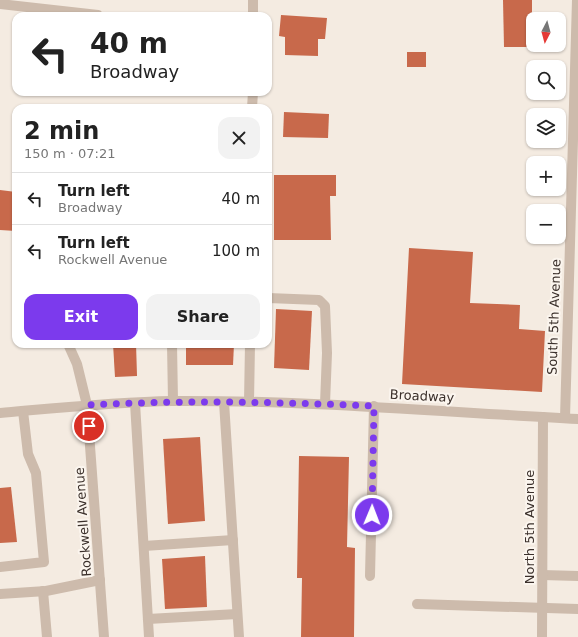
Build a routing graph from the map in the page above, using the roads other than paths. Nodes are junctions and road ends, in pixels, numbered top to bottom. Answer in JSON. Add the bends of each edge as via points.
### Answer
{"nodes":[{"id":1,"x":253,"y":0,"type":"edge"},
{"id":2,"x":577,"y":0,"type":"edge"},
{"id":3,"x":0,"y":4,"type":"edge"},
{"id":4,"x":71,"y":12,"type":"edge"},
{"id":5,"x":253,"y":12,"type":"edge"},
{"id":6,"x":272,"y":298,"type":"edge"},
{"id":7,"x":70,"y":348,"type":"edge"},
{"id":8,"x":172,"y":348,"type":"edge"},
{"id":9,"x":250,"y":348,"type":"edge"},
{"id":10,"x":173,"y":401,"type":"junction"},
{"id":11,"x":135,"y":402,"type":"junction"},
{"id":12,"x":224,"y":402,"type":"junction"},
{"id":13,"x":249,"y":402,"type":"junction"},
{"id":14,"x":325,"y":404,"type":"junction"},
{"id":15,"x":87,"y":405,"type":"junction"},
{"id":16,"x":374,"y":406,"type":"junction"},
{"id":17,"x":23,"y":411,"type":"junction"},
{"id":18,"x":0,"y":413,"type":"edge"},
{"id":19,"x":543,"y":417,"type":"junction"},
{"id":20,"x":564,"y":418,"type":"junction"},
{"id":21,"x":578,"y":419,"type":"edge"},
{"id":22,"x":233,"y":540,"type":"junction"},
{"id":23,"x":144,"y":546,"type":"junction"},
{"id":24,"x":0,"y":567,"type":"edge"},
{"id":25,"x":542,"y":575,"type":"junction"},
{"id":26,"x":370,"y":576,"type":"dead end"},
{"id":27,"x":578,"y":576,"type":"edge"},
{"id":28,"x":100,"y":580,"type":"junction"},
{"id":29,"x":43,"y":591,"type":"junction"},
{"id":30,"x":0,"y":594,"type":"edge"},
{"id":31,"x":417,"y":604,"type":"dead end"},
{"id":32,"x":542,"y":607,"type":"junction"},
{"id":33,"x":578,"y":609,"type":"edge"},
{"id":34,"x":237,"y":614,"type":"junction"},
{"id":35,"x":148,"y":619,"type":"junction"},
{"id":36,"x":47,"y":637,"type":"edge"},
{"id":37,"x":104,"y":637,"type":"edge"},
{"id":38,"x":149,"y":637,"type":"edge"},
{"id":39,"x":238,"y":637,"type":"edge"},
{"id":40,"x":542,"y":637,"type":"edge"}],
"edges":[{"from":1,"to":5,"type":"street"},
{"from":2,"to":20,"type":"street","name":"South 5th Avenue"},
{"from":3,"to":4,"type":"street"},
{"from":6,"to":14,"type":"street","via":[[319,300],[325,306]]},
{"from":7,"to":15,"type":"street","name":"Rockwell Avenue","via":[[77,364]]},
{"from":8,"to":10,"type":"street"},
{"from":9,"to":13,"type":"street"},
{"from":10,"to":11,"type":"street","name":"Broadway"},
{"from":10,"to":12,"type":"street","name":"Broadway"},
{"from":11,"to":15,"type":"street","name":"Broadway"},
{"from":11,"to":23,"type":"street"},
{"from":12,"to":13,"type":"street","name":"Broadway"},
{"from":12,"to":22,"type":"street"},
{"from":13,"to":14,"type":"street","name":"Broadway"},
{"from":14,"to":16,"type":"street","name":"Broadway"},
{"from":15,"to":17,"type":"street","name":"Broadway"},
{"from":15,"to":28,"type":"street","name":"Rockwell Avenue"},
{"from":16,"to":19,"type":"street","name":"Broadway"},
{"from":16,"to":26,"type":"street"},
{"from":17,"to":18,"type":"street","name":"Broadway"},
{"from":17,"to":24,"type":"street","via":[[28,454],[36,473],[44,562]]},
{"from":19,"to":20,"type":"street","name":"Broadway"},
{"from":19,"to":25,"type":"street","name":"North 5th Avenue"},
{"from":20,"to":21,"type":"street","name":"Broadway"},
{"from":22,"to":23,"type":"street"},
{"from":22,"to":34,"type":"street"},
{"from":23,"to":35,"type":"street"},
{"from":25,"to":27,"type":"street"},
{"from":25,"to":32,"type":"street","name":"North 5th Avenue"},
{"from":28,"to":29,"type":"street"},
{"from":28,"to":37,"type":"street","name":"Rockwell Avenue"},
{"from":29,"to":30,"type":"street"},
{"from":29,"to":36,"type":"street"},
{"from":31,"to":32,"type":"street"},
{"from":32,"to":33,"type":"street"},
{"from":32,"to":40,"type":"street","name":"North 5th Avenue"},
{"from":34,"to":35,"type":"street"},
{"from":34,"to":39,"type":"street"},
{"from":35,"to":38,"type":"street"}]}
